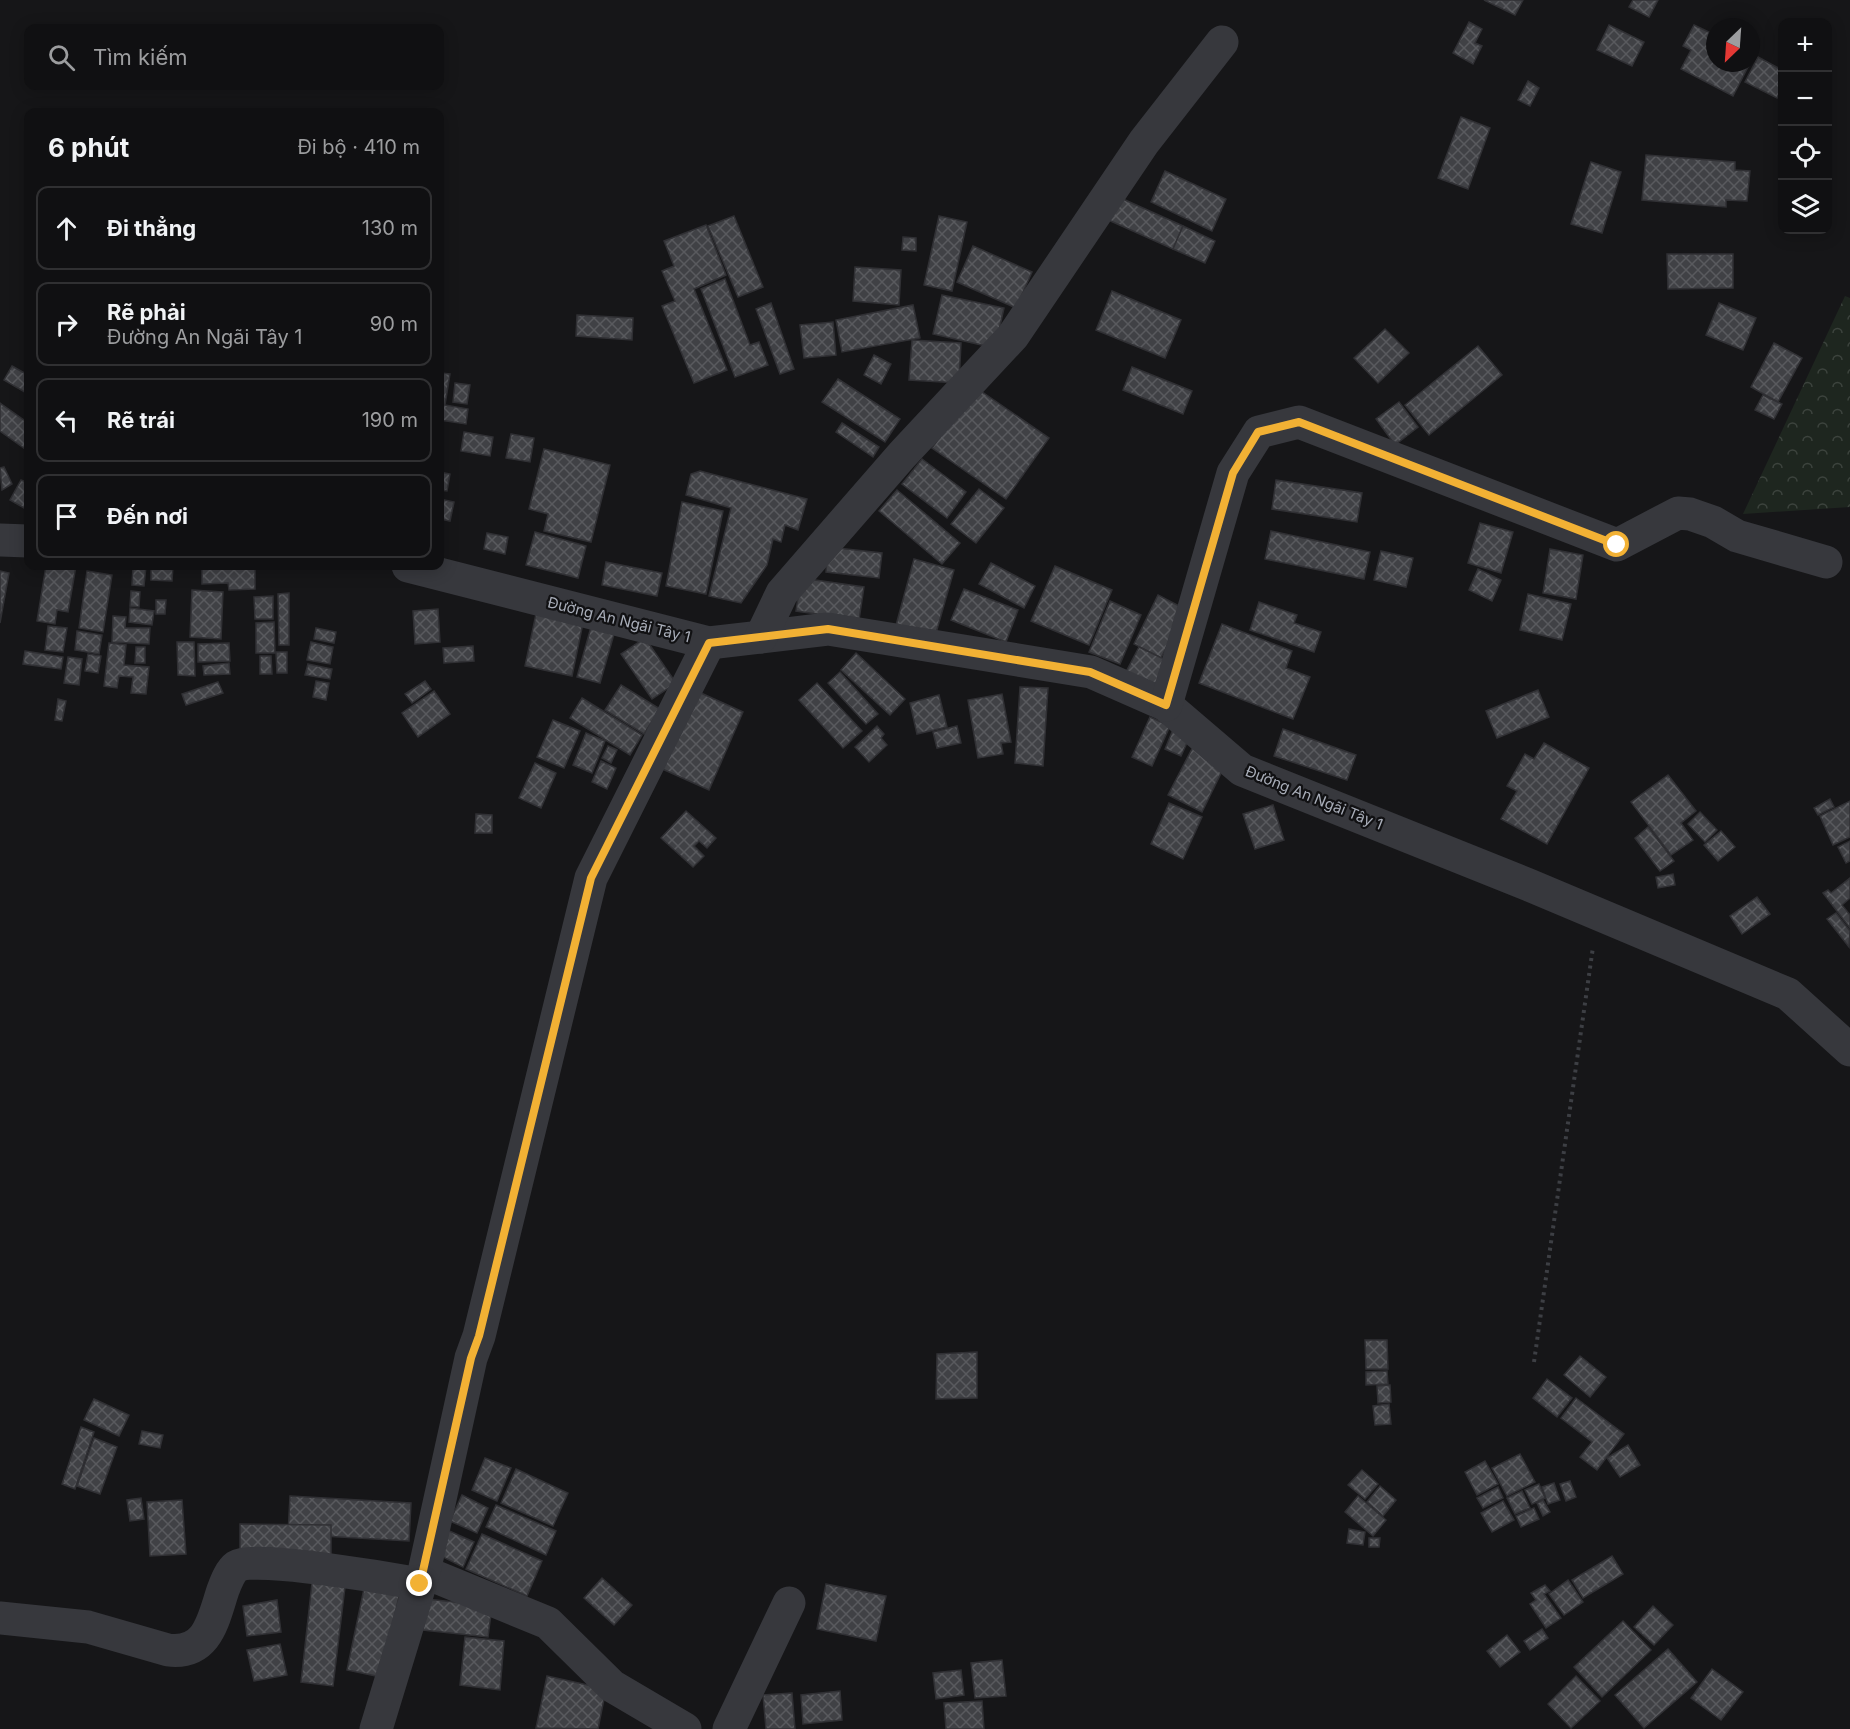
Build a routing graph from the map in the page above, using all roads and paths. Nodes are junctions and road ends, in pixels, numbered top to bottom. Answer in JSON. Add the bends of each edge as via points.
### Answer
{"nodes":[{"id":1,"x":1222,"y":42,"type":"dead end"},
{"id":2,"x":0,"y":540,"type":"edge"},
{"id":3,"x":24,"y":541,"type":"edge"},
{"id":4,"x":1826,"y":562,"type":"dead end"},
{"id":5,"x":424,"y":570,"type":"edge"},
{"id":6,"x":761,"y":637,"type":"junction"},
{"id":7,"x":709,"y":643,"type":"junction"},
{"id":8,"x":1166,"y":705,"type":"junction"},
{"id":9,"x":1597,"y":914,"type":"junction"},
{"id":10,"x":1850,"y":1050,"type":"edge"},
{"id":11,"x":1534,"y":1362,"type":"dead end"},
{"id":12,"x":422,"y":1578,"type":"junction"},
{"id":13,"x":789,"y":1603,"type":"dead end"},
{"id":14,"x":0,"y":1618,"type":"edge"},
{"id":15,"x":376,"y":1729,"type":"edge"},
{"id":16,"x":685,"y":1729,"type":"edge"},
{"id":17,"x":729,"y":1729,"type":"edge"}],
"edges":[{"from":1,"to":6,"type":"street","via":[[1144,142],[1013,336],[902,454],[782,593]]},
{"from":2,"to":3,"type":"street"},
{"from":4,"to":8,"type":"street","via":[[1737,536],[1713,522],[1678,513],[1617,545],[1299,422],[1258,432],[1233,473]]},
{"from":5,"to":7,"type":"street","name":"Đường An Ngãi Tây 1"},
{"from":6,"to":7,"type":"street","name":"Đường An Ngãi Tây 1"},
{"from":6,"to":8,"type":"street","name":"Đường An Ngãi Tây 1","via":[[828,629],[1090,672]]},
{"from":7,"to":12,"type":"street","via":[[591,878],[471,1358]]},
{"from":8,"to":9,"type":"street","name":"Đường An Ngãi Tây 1","via":[[1242,770]]},
{"from":9,"to":10,"type":"street","name":"Đường An Ngãi Tây 1","via":[[1788,994]]},
{"from":9,"to":11,"type":"path"},
{"from":12,"to":14,"type":"street","via":[[247,1563],[237,1566],[213,1622],[198,1645],[180,1652],[88,1627]]},
{"from":12,"to":15,"type":"street"},
{"from":12,"to":16,"type":"street","via":[[548,1623],[612,1686]]},
{"from":13,"to":17,"type":"street"}]}
